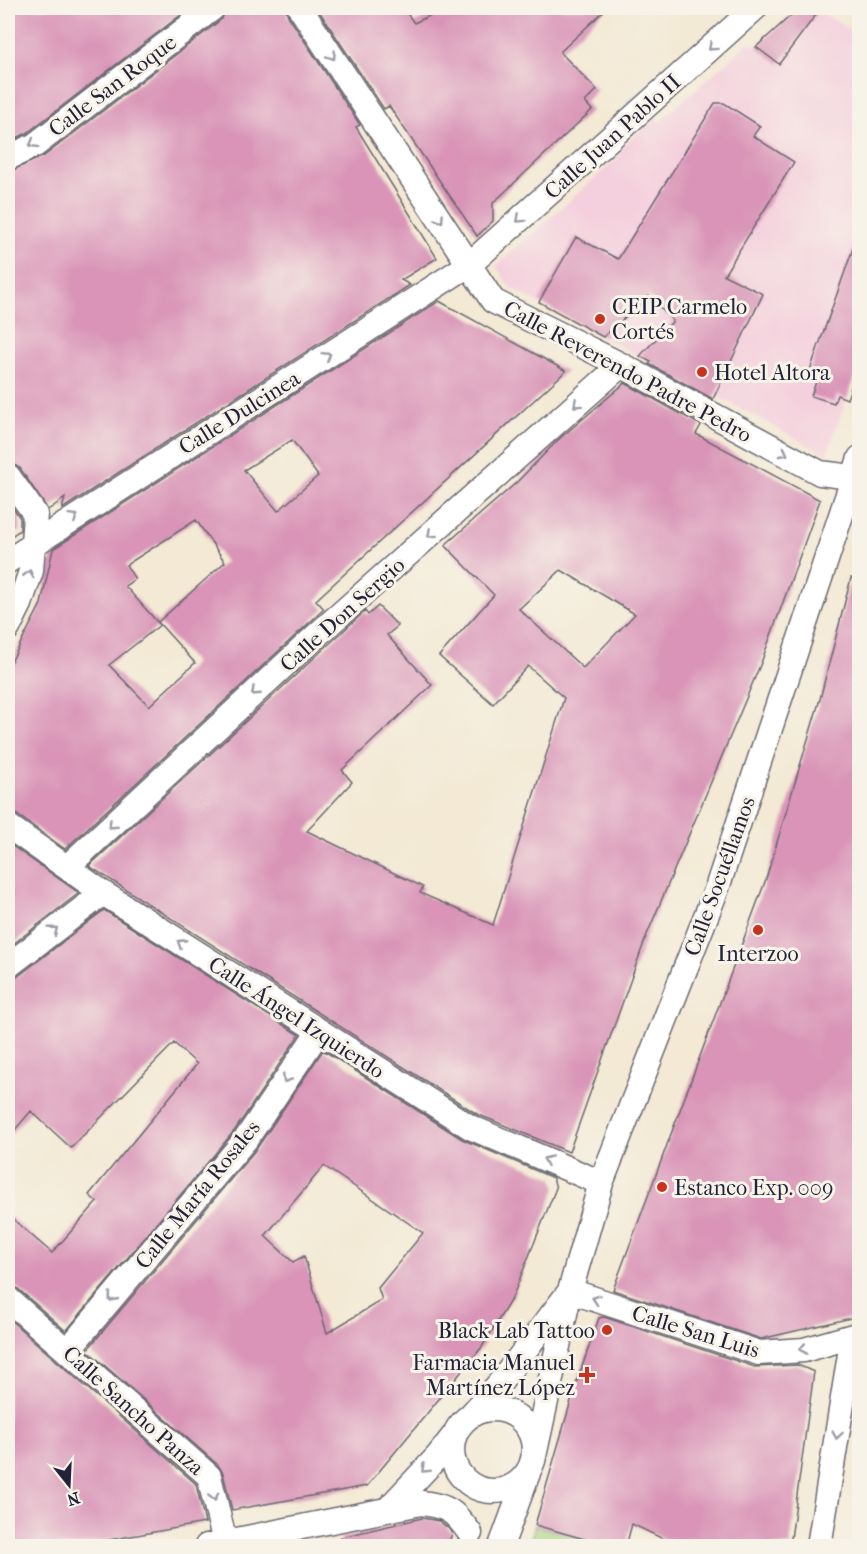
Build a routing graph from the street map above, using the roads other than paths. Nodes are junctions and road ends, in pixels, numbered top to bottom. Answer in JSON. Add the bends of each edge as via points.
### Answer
{"nodes":[{"id":1,"x":213,"y":8,"type":"edge"},
{"id":2,"x":300,"y":8,"type":"edge"},
{"id":3,"x":755,"y":8,"type":"edge"},
{"id":4,"x":8,"y":158,"type":"edge"},
{"id":5,"x":470,"y":264,"type":"junction"},
{"id":6,"x":621,"y":365,"type":"junction"},
{"id":7,"x":858,"y":472,"type":"edge"},
{"id":8,"x":8,"y":476,"type":"edge"},
{"id":9,"x":33,"y":543,"type":"junction"},
{"id":10,"x":8,"y":561,"type":"edge"},
{"id":11,"x":8,"y":628,"type":"edge"},
{"id":12,"x":8,"y":826,"type":"edge"},
{"id":13,"x":67,"y":867,"type":"junction"},
{"id":14,"x":103,"y":893,"type":"junction"},
{"id":15,"x":8,"y":966,"type":"edge"},
{"id":16,"x":319,"y":1031,"type":"junction"},
{"id":17,"x":601,"y":1183,"type":"junction"},
{"id":18,"x":570,"y":1291,"type":"junction"},
{"id":19,"x":8,"y":1299,"type":"edge"},
{"id":20,"x":856,"y":1335,"type":"edge"},
{"id":21,"x":68,"y":1351,"type":"junction"},
{"id":22,"x":464,"y":1423,"type":"junction"},
{"id":23,"x":531,"y":1466,"type":"junction"},
{"id":24,"x":463,"y":1478,"type":"junction"},
{"id":25,"x":389,"y":1508,"type":"junction"},
{"id":26,"x":469,"y":1540,"type":"edge"},
{"id":27,"x":216,"y":1545,"type":"edge"},
{"id":28,"x":501,"y":1546,"type":"edge"},
{"id":29,"x":819,"y":1546,"type":"edge"}],
"edges":[{"from":1,"to":4,"type":"street","name":"Calle San Roque","one_way":true,"via":[[35,145]]},
{"from":2,"to":5,"type":"street","name":"Calle Reverendo Padre Pedro","one_way":true},
{"from":3,"to":5,"type":"street","name":"Calle Juan Pablo II","one_way":true},
{"from":5,"to":6,"type":"street","name":"Calle Reverendo Padre Pedro","via":[[493,301]]},
{"from":9,"to":5,"type":"street","name":"Calle Dulcinea","one_way":true},
{"from":6,"to":7,"type":"street","name":"Calle Reverendo Padre Pedro","one_way":true,"via":[[820,473]]},
{"from":6,"to":13,"type":"street","name":"Calle Don Sergio","one_way":true,"via":[[318,634]]},
{"from":7,"to":17,"type":"street","name":"Calle Socuéllamos","via":[[717,888]]},
{"from":8,"to":9,"type":"street","via":[[35,514]]},
{"from":9,"to":10,"type":"street","name":"Calle Dulcinea"},
{"from":11,"to":9,"type":"street","one_way":true,"via":[[32,571]]},
{"from":12,"to":13,"type":"street","name":"Calle Ángel Izquierdo"},
{"from":13,"to":14,"type":"street","name":"Calle Ángel Izquierdo"},
{"from":15,"to":14,"type":"street","one_way":true},
{"from":16,"to":14,"type":"street","name":"Calle Ángel Izquierdo","one_way":true},
{"from":17,"to":16,"type":"street","name":"Calle Ángel Izquierdo","one_way":true,"via":[[470,1127]]},
{"from":16,"to":21,"type":"street","name":"Calle María Rosales","one_way":true,"via":[[246,1139]]},
{"from":17,"to":18,"type":"street","name":"Calle Socuéllamos"},
{"from":20,"to":18,"type":"street","name":"Calle San Luis","one_way":true,"via":[[804,1350],[759,1353]]},
{"from":18,"to":22,"type":"street","name":"Calle Socuéllamos"},
{"from":18,"to":23,"type":"street","name":"Calle Socuéllamos"},
{"from":19,"to":21,"type":"street","name":"Calle Sancho Panza"},
{"from":20,"to":29,"type":"street","one_way":true},
{"from":21,"to":27,"type":"street","name":"Calle Sancho Panza","one_way":true,"via":[[209,1476]]},
{"from":22,"to":23,"type":"street","via":[[493,1410],[517,1417],[531,1435]]},
{"from":22,"to":24,"type":"street","via":[[452,1454]]},
{"from":22,"to":25,"type":"street","name":"Calle Socuéllamos","one_way":true},
{"from":23,"to":24,"type":"street","via":[[519,1482],[497,1491],[474,1487]]},
{"from":23,"to":28,"type":"street","name":"Calle Socuéllamos"},
{"from":24,"to":26,"type":"street"},
{"from":25,"to":26,"type":"street","via":[[421,1503],[442,1505],[458,1516]]},
{"from":25,"to":27,"type":"street"}]}
